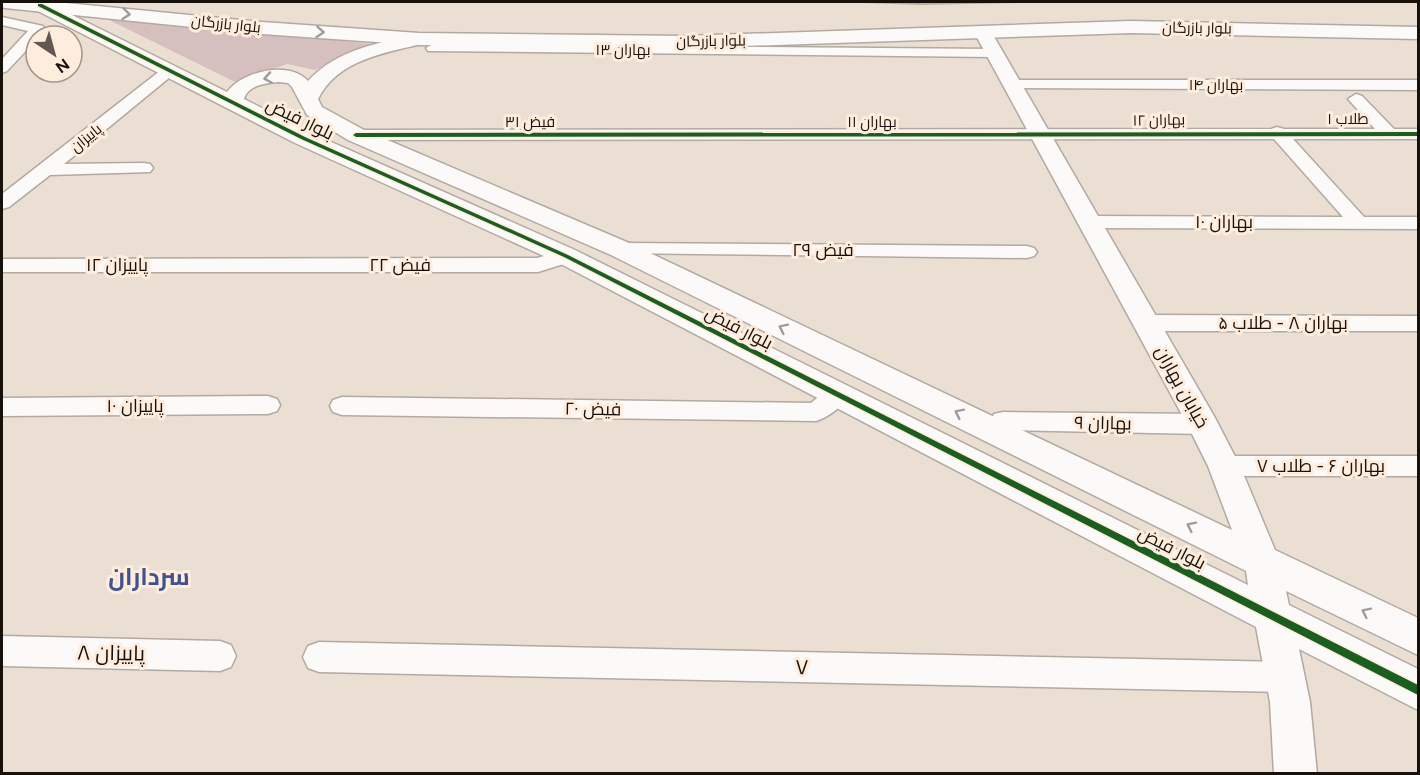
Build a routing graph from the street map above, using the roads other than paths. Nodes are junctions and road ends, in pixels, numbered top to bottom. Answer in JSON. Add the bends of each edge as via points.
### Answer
{"nodes":[{"id":1,"x":5,"y":2,"type":"edge"},
{"id":2,"x":152,"y":2,"type":"edge"},
{"id":3,"x":40,"y":5,"type":"junction"},
{"id":4,"x":2,"y":21,"type":"edge"},
{"id":5,"x":1419,"y":21,"type":"edge"},
{"id":6,"x":1419,"y":33,"type":"edge"},
{"id":7,"x":584,"y":36,"type":"junction"},
{"id":8,"x":989,"y":42,"type":"junction"},
{"id":9,"x":426,"y":44,"type":"junction"},
{"id":10,"x":2,"y":68,"type":"edge"},
{"id":11,"x":170,"y":70,"type":"junction"},
{"id":12,"x":1013,"y":85,"type":"junction"},
{"id":13,"x":1419,"y":85,"type":"edge"},
{"id":14,"x":308,"y":99,"type":"junction"},
{"id":15,"x":1356,"y":99,"type":"dead end"},
{"id":16,"x":239,"y":105,"type":"junction"},
{"id":17,"x":1277,"y":132,"type":"junction"},
{"id":18,"x":1388,"y":133,"type":"junction"},
{"id":19,"x":1419,"y":134,"type":"edge"},
{"id":20,"x":356,"y":135,"type":"junction"},
{"id":21,"x":704,"y":135,"type":"joint"},
{"id":22,"x":1041,"y":135,"type":"junction"},
{"id":23,"x":144,"y":168,"type":"dead end"},
{"id":24,"x":46,"y":170,"type":"junction"},
{"id":25,"x":2,"y":203,"type":"edge"},
{"id":26,"x":1089,"y":222,"type":"junction"},
{"id":27,"x":1358,"y":222,"type":"junction"},
{"id":28,"x":1419,"y":223,"type":"edge"},
{"id":29,"x":620,"y":249,"type":"junction"},
{"id":30,"x":1027,"y":252,"type":"dead end"},
{"id":31,"x":566,"y":256,"type":"junction"},
{"id":32,"x":233,"y":265,"type":"joint"},
{"id":33,"x":2,"y":266,"type":"edge"},
{"id":34,"x":694,"y":285,"type":"junction"},
{"id":35,"x":668,"y":308,"type":"junction"},
{"id":36,"x":1147,"y":323,"type":"junction"},
{"id":37,"x":1419,"y":324,"type":"edge"},
{"id":38,"x":837,"y":394,"type":"junction"},
{"id":39,"x":268,"y":405,"type":"dead end"},
{"id":40,"x":342,"y":406,"type":"dead end"},
{"id":41,"x":2,"y":407,"type":"edge"},
{"id":42,"x":1003,"y":421,"type":"dead end"},
{"id":43,"x":1203,"y":424,"type":"junction"},
{"id":44,"x":1224,"y":466,"type":"junction"},
{"id":45,"x":1419,"y":466,"type":"edge"},
{"id":46,"x":1262,"y":561,"type":"junction"},
{"id":47,"x":1273,"y":616,"type":"junction"},
{"id":48,"x":1419,"y":637,"type":"edge"},
{"id":49,"x":2,"y":651,"type":"edge"},
{"id":50,"x":220,"y":656,"type":"dead end"},
{"id":51,"x":319,"y":657,"type":"dead end"},
{"id":52,"x":1284,"y":677,"type":"junction"},
{"id":53,"x":1419,"y":690,"type":"edge"},
{"id":54,"x":1296,"y":774,"type":"edge"}],
"edges":[{"from":1,"to":3,"type":"main road","name":"بلوار بازرگان"},
{"from":2,"to":7,"type":"main road","name":"بلوار بازرگان"},
{"from":3,"to":9,"type":"main road","name":"بلوار بازرگان","one_way":true},
{"from":3,"to":11,"type":"street","name":"بلوار فیض"},
{"from":4,"to":10,"type":"street","via":[[38,29]]},
{"from":5,"to":7,"type":"main road","name":"بلوار بازرگان","via":[[1106,14]]},
{"from":6,"to":8,"type":"main road","name":"بلوار بازرگان","via":[[1155,27]]},
{"from":7,"to":8,"type":"main road","name":"بلوار بازرگان"},
{"from":7,"to":9,"type":"main road","name":"بلوار بازرگان"},
{"from":8,"to":9,"type":"street","name":"بهاران ۱۳"},
{"from":8,"to":12,"type":"street","name":"خیابان بهاران"},
{"from":9,"to":14,"type":"street","name":"بلوار فیض","via":[[367,53],[340,64],[322,75],[312,86]]},
{"from":11,"to":16,"type":"street","name":"بلوار فیض"},
{"from":11,"to":24,"type":"street","name":"پاییزان"},
{"from":12,"to":13,"type":"street","name":"بهاران ۱۴"},
{"from":12,"to":22,"type":"street","name":"خیابان بهاران"},
{"from":14,"to":16,"type":"street","one_way":true,"via":[[296,79],[274,77],[239,88],[234,95]]},
{"from":14,"to":20,"type":"street","name":"بلوار فیض","via":[[314,111]]},
{"from":15,"to":18,"type":"street"},
{"from":16,"to":31,"type":"street","name":"بلوار فیض","via":[[303,138]]},
{"from":17,"to":18,"type":"street","name":"طلاب ۱"},
{"from":17,"to":22,"type":"street","name":"بهاران ۱۲"},
{"from":17,"to":27,"type":"street"},
{"from":18,"to":19,"type":"street","name":"طلاب ۱"},
{"from":20,"to":21,"type":"street","name":"فیض ۳۱"},
{"from":20,"to":29,"type":"street","name":"بلوار فیض"},
{"from":21,"to":22,"type":"street","name":"بهاران ۱۱"},
{"from":22,"to":26,"type":"street","name":"خیابان بهاران"},
{"from":23,"to":24,"type":"street"},
{"from":24,"to":25,"type":"street","name":"پاییزان"},
{"from":26,"to":27,"type":"street","name":"بهاران ۱۰"},
{"from":26,"to":36,"type":"street","name":"خیابان بهاران"},
{"from":27,"to":28,"type":"street","name":"بهاران ۱۰"},
{"from":29,"to":30,"type":"street","name":"فیض ۲۹"},
{"from":29,"to":34,"type":"street","name":"بلوار فیض"},
{"from":31,"to":32,"type":"street","name":"فیض ۲۲","via":[[538,265]]},
{"from":31,"to":35,"type":"street","name":"بلوار فیض"},
{"from":32,"to":33,"type":"street","name":"پاییزان ۱۲"},
{"from":34,"to":35,"type":"street"},
{"from":46,"to":34,"type":"street","name":"بلوار فیض","one_way":true},
{"from":35,"to":38,"type":"street","name":"بلوار فیض"},
{"from":36,"to":37,"type":"street","name":"بهاران ۸ - طلاب ۵"},
{"from":36,"to":43,"type":"street","name":"خیابان بهاران"},
{"from":38,"to":40,"type":"street","name":"فیض ۲۰","via":[[816,412]]},
{"from":38,"to":47,"type":"street","name":"بلوار فیض"},
{"from":39,"to":41,"type":"street","name":"پاییزان ۱۰"},
{"from":42,"to":43,"type":"street","name":"بهاران ۹"},
{"from":43,"to":44,"type":"street","name":"خیابان بهاران"},
{"from":44,"to":45,"type":"street","name":"بهاران ۶ - طلاب ۷"},
{"from":44,"to":46,"type":"street","name":"خیابان بهاران"},
{"from":46,"to":47,"type":"street","name":"خیابان بهاران"},
{"from":48,"to":46,"type":"street","name":"بلوار فیض","one_way":true},
{"from":47,"to":52,"type":"street","name":"خیابان بهاران"},
{"from":47,"to":53,"type":"street","name":"بلوار فیض"},
{"from":49,"to":50,"type":"street","name":"پاییزان ۸"},
{"from":51,"to":52,"type":"street","name":"۷"},
{"from":52,"to":54,"type":"street","name":"خیابان بهاران"}]}
